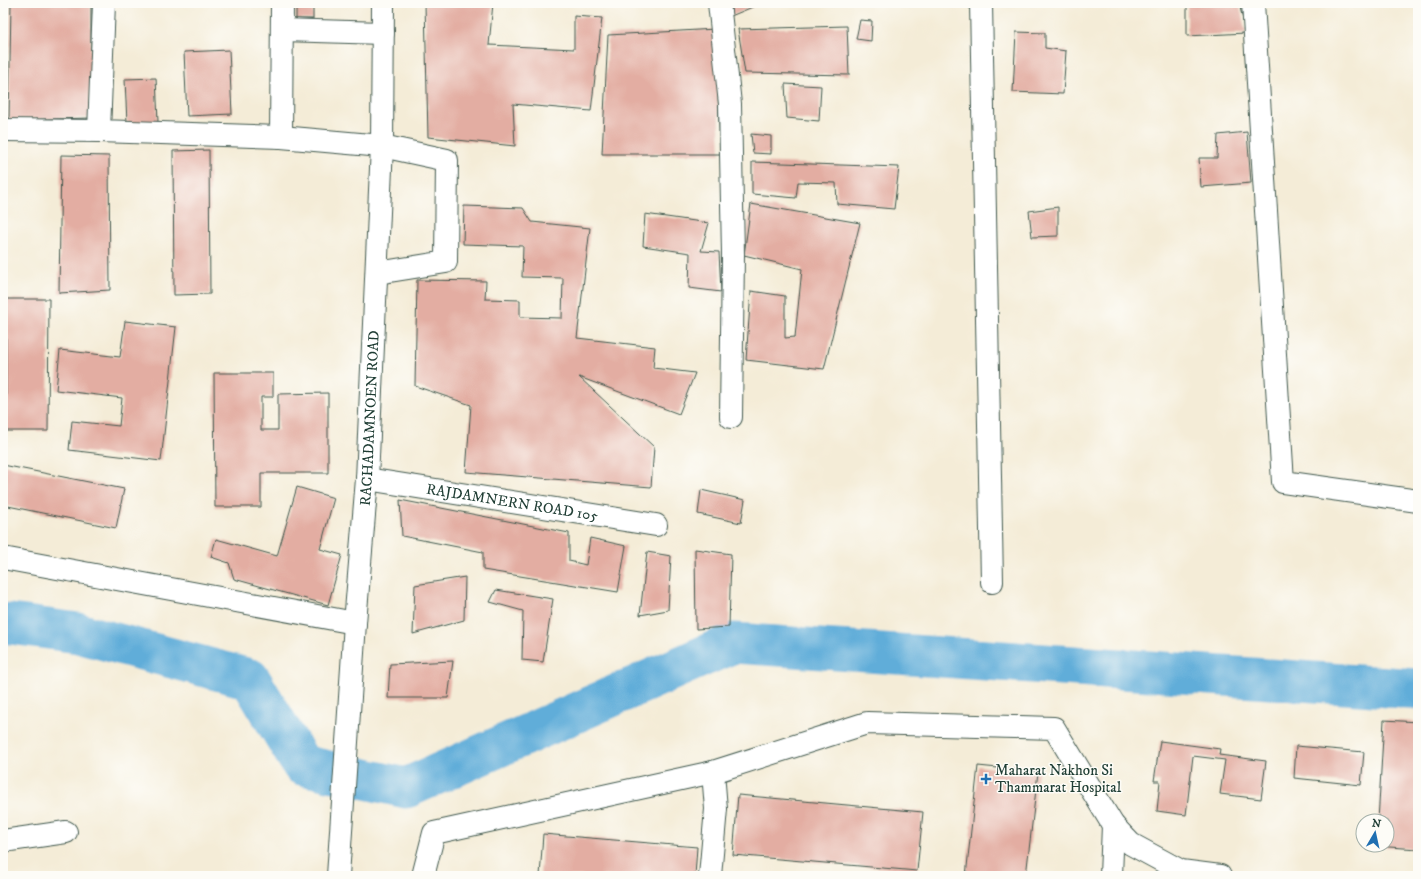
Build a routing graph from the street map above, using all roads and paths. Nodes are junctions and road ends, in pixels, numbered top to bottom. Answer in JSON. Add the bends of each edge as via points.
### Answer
{"nodes":[{"id":1,"x":104,"y":3,"type":"edge"},
{"id":2,"x":282,"y":3,"type":"edge"},
{"id":3,"x":383,"y":3,"type":"edge"},
{"id":4,"x":719,"y":3,"type":"edge"},
{"id":5,"x":981,"y":3,"type":"edge"},
{"id":6,"x":1253,"y":3,"type":"edge"},
{"id":7,"x":282,"y":30,"type":"junction"},
{"id":8,"x":383,"y":33,"type":"junction"},
{"id":9,"x":3,"y":130,"type":"edge"},
{"id":10,"x":100,"y":131,"type":"junction"},
{"id":11,"x":281,"y":137,"type":"junction"},
{"id":12,"x":382,"y":146,"type":"junction"},
{"id":13,"x":377,"y":272,"type":"junction"},
{"id":14,"x":731,"y":417,"type":"dead end"},
{"id":15,"x":367,"y":479,"type":"junction"},
{"id":16,"x":1418,"y":502,"type":"edge"},
{"id":17,"x":656,"y":525,"type":"dead end"},
{"id":18,"x":3,"y":558,"type":"edge"},
{"id":19,"x":992,"y":582,"type":"dead end"},
{"id":20,"x":355,"y":623,"type":"junction"},
{"id":21,"x":713,"y":772,"type":"junction"},
{"id":22,"x":1113,"y":825,"type":"junction"},
{"id":23,"x":66,"y":832,"type":"dead end"},
{"id":24,"x":341,"y":832,"type":"junction"},
{"id":25,"x":3,"y":840,"type":"edge"},
{"id":26,"x":334,"y":876,"type":"edge"},
{"id":27,"x":338,"y":876,"type":"edge"},
{"id":28,"x":423,"y":876,"type":"edge"},
{"id":29,"x":710,"y":876,"type":"edge"},
{"id":30,"x":1111,"y":876,"type":"edge"},
{"id":31,"x":1220,"y":876,"type":"edge"}],
"edges":[{"from":1,"to":10,"type":"street"},
{"from":2,"to":7,"type":"street"},
{"from":3,"to":8,"type":"street","name":"RACHADAMNOEN ROAD"},
{"from":4,"to":14,"type":"street","via":[[730,104]]},
{"from":5,"to":19,"type":"street"},
{"from":6,"to":16,"type":"street","via":[[1283,482]]},
{"from":7,"to":8,"type":"street"},
{"from":7,"to":11,"type":"street"},
{"from":8,"to":12,"type":"street","name":"RACHADAMNOEN ROAD"},
{"from":9,"to":10,"type":"street"},
{"from":10,"to":11,"type":"street"},
{"from":11,"to":12,"type":"street"},
{"from":12,"to":13,"type":"street","name":"RACHADAMNOEN ROAD"},
{"from":12,"to":13,"type":"street","via":[[447,160],[446,262]]},
{"from":13,"to":15,"type":"street","name":"RACHADAMNOEN ROAD"},
{"from":15,"to":17,"type":"street","name":"RAJDAMNERN ROAD 105"},
{"from":15,"to":20,"type":"street","name":"RACHADAMNOEN ROAD"},
{"from":18,"to":20,"type":"street"},
{"from":20,"to":24,"type":"street","name":"RACHADAMNOEN ROAD"},
{"from":21,"to":22,"type":"street","via":[[867,723],[1054,728]]},
{"from":21,"to":28,"type":"street","via":[[434,833]]},
{"from":21,"to":29,"type":"street","via":[[716,809]]},
{"from":22,"to":30,"type":"street"},
{"from":22,"to":31,"type":"street","via":[[1131,844],[1181,871]]},
{"from":23,"to":25,"type":"street"},
{"from":24,"to":26,"type":"street","name":"RACHADAMNOEN ROAD"},
{"from":24,"to":27,"type":"street","name":"RACHADAMNOEN ROAD"}]}
